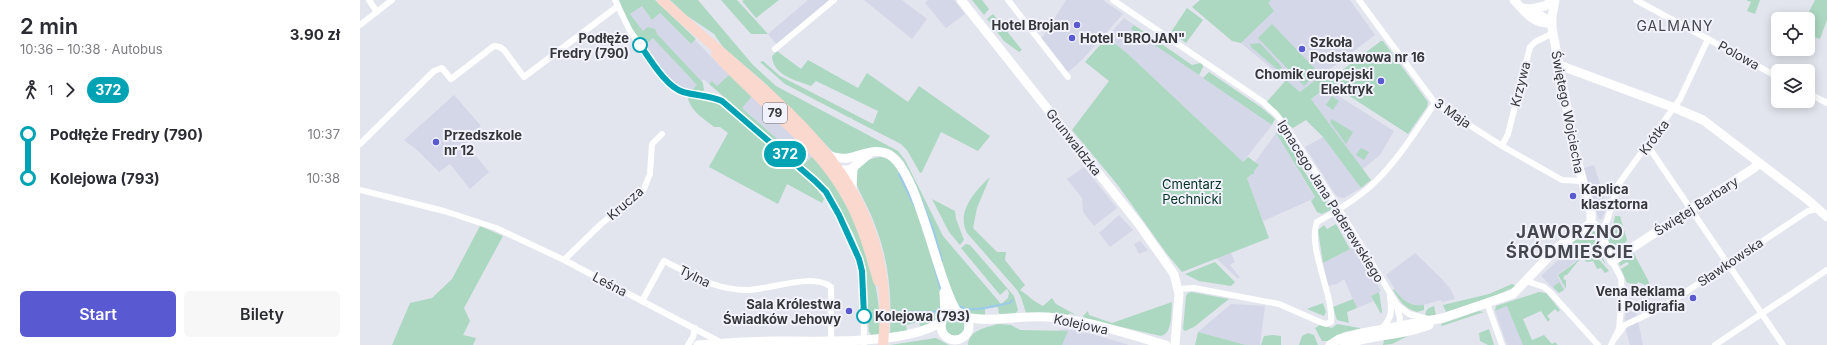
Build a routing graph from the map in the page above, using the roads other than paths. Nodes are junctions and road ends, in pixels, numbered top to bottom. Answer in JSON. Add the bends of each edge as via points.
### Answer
{"nodes":[{"id":1,"x":369,"y":0,"type":"edge"},
{"id":2,"x":392,"y":0,"type":"edge"},
{"id":3,"x":615,"y":0,"type":"edge"},
{"id":4,"x":662,"y":0,"type":"edge"},
{"id":5,"x":834,"y":0,"type":"edge"},
{"id":6,"x":961,"y":0,"type":"edge"},
{"id":7,"x":1008,"y":0,"type":"edge"},
{"id":8,"x":1113,"y":0,"type":"edge"},
{"id":9,"x":1359,"y":0,"type":"edge"},
{"id":10,"x":1514,"y":0,"type":"edge"},
{"id":11,"x":1554,"y":0,"type":"edge"},
{"id":12,"x":1636,"y":0,"type":"edge"},
{"id":13,"x":618,"y":6,"type":"junction"},
{"id":14,"x":1527,"y":9,"type":"junction"},
{"id":15,"x":377,"y":12,"type":"junction"},
{"id":16,"x":1551,"y":23,"type":"junction"},
{"id":17,"x":360,"y":25,"type":"edge"},
{"id":18,"x":1553,"y":33,"type":"junction"},
{"id":19,"x":704,"y":39,"type":"junction"},
{"id":20,"x":1708,"y":39,"type":"junction"},
{"id":21,"x":775,"y":49,"type":"dead end"},
{"id":22,"x":1559,"y":65,"type":"junction"},
{"id":23,"x":1771,"y":73,"type":"edge"},
{"id":24,"x":1068,"y":77,"type":"dead end"},
{"id":25,"x":1815,"y":97,"type":"edge"},
{"id":26,"x":1435,"y":103,"type":"junction"},
{"id":27,"x":1827,"y":103,"type":"edge"},
{"id":28,"x":1675,"y":108,"type":"junction"},
{"id":29,"x":662,"y":134,"type":"dead end"},
{"id":30,"x":360,"y":144,"type":"edge"},
{"id":31,"x":1502,"y":146,"type":"junction"},
{"id":32,"x":1646,"y":147,"type":"junction"},
{"id":33,"x":872,"y":152,"type":"junction"},
{"id":34,"x":830,"y":156,"type":"junction"},
{"id":35,"x":847,"y":158,"type":"junction"},
{"id":36,"x":1759,"y":163,"type":"junction"},
{"id":37,"x":828,"y":168,"type":"junction"},
{"id":38,"x":853,"y":168,"type":"junction"},
{"id":39,"x":840,"y":171,"type":"junction"},
{"id":40,"x":1582,"y":181,"type":"junction"},
{"id":41,"x":839,"y":184,"type":"junction"},
{"id":42,"x":852,"y":189,"type":"junction"},
{"id":43,"x":360,"y":190,"type":"edge"},
{"id":44,"x":1823,"y":207,"type":"edge"},
{"id":45,"x":1339,"y":209,"type":"junction"},
{"id":46,"x":1692,"y":210,"type":"junction"},
{"id":47,"x":1827,"y":217,"type":"edge"},
{"id":48,"x":1591,"y":223,"type":"junction"},
{"id":49,"x":1600,"y":234,"type":"junction"},
{"id":50,"x":564,"y":260,"type":"junction"},
{"id":51,"x":1612,"y":261,"type":"junction"},
{"id":52,"x":1728,"y":263,"type":"junction"},
{"id":53,"x":1827,"y":270,"type":"edge"},
{"id":54,"x":1526,"y":280,"type":"junction"},
{"id":55,"x":944,"y":286,"type":"junction"},
{"id":56,"x":1179,"y":289,"type":"junction"},
{"id":57,"x":1389,"y":293,"type":"junction"},
{"id":58,"x":642,"y":299,"type":"junction"},
{"id":59,"x":1396,"y":303,"type":"junction"},
{"id":60,"x":1488,"y":303,"type":"junction"},
{"id":61,"x":884,"y":305,"type":"junction"},
{"id":62,"x":1762,"y":314,"type":"junction"},
{"id":63,"x":962,"y":315,"type":"junction"},
{"id":64,"x":1391,"y":318,"type":"junction"},
{"id":65,"x":1443,"y":318,"type":"junction"},
{"id":66,"x":943,"y":319,"type":"junction"},
{"id":67,"x":993,"y":319,"type":"junction"},
{"id":68,"x":1433,"y":320,"type":"junction"},
{"id":69,"x":695,"y":328,"type":"junction"},
{"id":70,"x":1381,"y":329,"type":"junction"},
{"id":71,"x":1399,"y":329,"type":"junction"},
{"id":72,"x":916,"y":334,"type":"junction"},
{"id":73,"x":1616,"y":337,"type":"junction"},
{"id":74,"x":965,"y":338,"type":"edge"},
{"id":75,"x":950,"y":340,"type":"edge"},
{"id":76,"x":832,"y":342,"type":"junction"},
{"id":77,"x":723,"y":343,"type":"junction"},
{"id":78,"x":864,"y":343,"type":"edge"},
{"id":79,"x":688,"y":345,"type":"edge"},
{"id":80,"x":698,"y":345,"type":"edge"},
{"id":81,"x":883,"y":345,"type":"edge"},
{"id":82,"x":1166,"y":345,"type":"edge"},
{"id":83,"x":1175,"y":345,"type":"edge"},
{"id":84,"x":1330,"y":345,"type":"edge"},
{"id":85,"x":1344,"y":345,"type":"edge"},
{"id":86,"x":1502,"y":345,"type":"edge"},
{"id":87,"x":1598,"y":345,"type":"edge"},
{"id":88,"x":1611,"y":345,"type":"edge"},
{"id":89,"x":1715,"y":345,"type":"edge"},
{"id":90,"x":1783,"y":345,"type":"edge"}],
"edges":[{"from":1,"to":15,"type":"street"},
{"from":2,"to":15,"type":"street"},
{"from":3,"to":13,"type":"street"},
{"from":4,"to":19,"type":"main road","number":"79"},
{"from":5,"to":21,"type":"street"},
{"from":6,"to":56,"type":"street","name":"Grunwaldzka","via":[[1138,223],[1174,274]]},
{"from":7,"to":24,"type":"street"},
{"from":8,"to":45,"type":"street","name":"Ignacego Jana Paderewskiego","via":[[1263,102],[1276,114]]},
{"from":9,"to":26,"type":"street","name":"3 Maja"},
{"from":10,"to":14,"type":"street"},
{"from":11,"to":14,"type":"street","via":[[1542,7]]},
{"from":11,"to":16,"type":"street","name":"Świętego Wojciecha"},
{"from":12,"to":20,"type":"street","name":"Polowa"},
{"from":13,"to":30,"type":"street","via":[[524,77],[504,50],[494,46],[451,79],[442,68],[434,71]]},
{"from":13,"to":78,"type":"street","via":[[630,32],[669,84],[684,92],[707,95],[722,101],[826,192],[859,259],[862,271]]},
{"from":14,"to":16,"type":"street","via":[[1531,18]]},
{"from":15,"to":17,"type":"street"},
{"from":16,"to":18,"type":"street","name":"Świętego Wojciecha"},
{"from":18,"to":22,"type":"street","name":"Świętego Wojciecha"},
{"from":18,"to":31,"type":"street","name":"Krzywa","via":[[1535,42],[1530,48],[1508,134]]},
{"from":19,"to":34,"type":"main road","number":"79","via":[[723,52]]},
{"from":19,"to":37,"type":"main road","number":"79","via":[[733,73],[802,139]]},
{"from":20,"to":23,"type":"street","name":"Polowa"},
{"from":20,"to":28,"type":"street","name":"Krótka"},
{"from":22,"to":28,"type":"street"},
{"from":22,"to":40,"type":"street","name":"Świętego Wojciecha"},
{"from":25,"to":27,"type":"street"},
{"from":26,"to":31,"type":"street","name":"3 Maja"},
{"from":26,"to":45,"type":"street","via":[[1390,166],[1379,178]]},
{"from":28,"to":32,"type":"street","name":"Krótka"},
{"from":28,"to":36,"type":"street","via":[[1703,120]]},
{"from":29,"to":50,"type":"street","name":"Krucza","via":[[652,144],[650,174],[644,189],[601,224]]},
{"from":31,"to":40,"type":"street","name":"3 Maja","via":[[1562,180]]},
{"from":32,"to":46,"type":"street"},
{"from":32,"to":49,"type":"street","name":"Krótka","via":[[1618,185],[1607,221]]},
{"from":33,"to":35,"type":"street"},
{"from":33,"to":38,"type":"street"},
{"from":33,"to":55,"type":"street","via":[[889,154],[900,165],[926,223]]},
{"from":34,"to":35,"type":"street"},
{"from":34,"to":39,"type":"main road","number":"79"},
{"from":35,"to":39,"type":"street"},
{"from":36,"to":44,"type":"street"},
{"from":36,"to":46,"type":"street","name":"Świętej Barbary"},
{"from":37,"to":39,"type":"street"},
{"from":37,"to":41,"type":"main road","number":"79"},
{"from":38,"to":39,"type":"street"},
{"from":38,"to":42,"type":"street"},
{"from":39,"to":41,"type":"street"},
{"from":39,"to":42,"type":"main road","number":"79"},
{"from":40,"to":48,"type":"street","name":"Świętego Wojciecha","via":[[1591,213]]},
{"from":41,"to":61,"type":"main road","number":"79","via":[[861,226]]},
{"from":42,"to":61,"type":"main road","number":"79","via":[[867,218],[879,254],[884,283]]},
{"from":43,"to":50,"type":"street","name":"Leśna","via":[[474,220]]},
{"from":44,"to":47,"type":"street"},
{"from":44,"to":52,"type":"street","name":"Sławkowska","via":[[1808,211]]},
{"from":45,"to":56,"type":"street","via":[[1317,222],[1314,229],[1320,267],[1332,313],[1331,322],[1320,322],[1279,304],[1194,288]]},
{"from":45,"to":57,"type":"street","name":"Ignacego Jana Paderewskiego"},
{"from":46,"to":51,"type":"street","name":"Świętej Barbary"},
{"from":46,"to":52,"type":"street"},
{"from":48,"to":49,"type":"street","via":[[1598,228]]},
{"from":48,"to":54,"type":"street","via":[[1556,248]]},
{"from":49,"to":51,"type":"street"},
{"from":50,"to":58,"type":"street","name":"Leśna"},
{"from":51,"to":73,"type":"street","via":[[1622,287],[1620,328]]},
{"from":52,"to":62,"type":"street"},
{"from":52,"to":73,"type":"street","name":"Sławkowska","via":[[1663,307],[1623,327]]},
{"from":53,"to":62,"type":"street"},
{"from":54,"to":60,"type":"street","via":[[1518,290]]},
{"from":54,"to":87,"type":"street","via":[[1544,287],[1551,293]]},
{"from":55,"to":63,"type":"street"},
{"from":55,"to":66,"type":"street"},
{"from":56,"to":83,"type":"street","name":"Grunwaldzka"},
{"from":57,"to":59,"type":"street","name":"Ignacego Jana Paderewskiego"},
{"from":57,"to":64,"type":"street","name":"Ignacego Jana Paderewskiego"},
{"from":58,"to":69,"type":"street","name":"Leśna"},
{"from":58,"to":76,"type":"street","name":"Tylna","via":[[664,261],[714,286],[726,289],[758,290],[800,282],[827,284],[831,287]]},
{"from":59,"to":68,"type":"street","name":"Ignacego Jana Paderewskiego","via":[[1409,314]]},
{"from":59,"to":71,"type":"street","name":"Ignacego Jana Paderewskiego","via":[[1401,322]]},
{"from":60,"to":65,"type":"street"},
{"from":60,"to":86,"type":"street"},
{"from":61,"to":81,"type":"main road","number":"79"},
{"from":62,"to":89,"type":"street"},
{"from":62,"to":90,"type":"street"},
{"from":63,"to":66,"type":"street","via":[[951,313]]},
{"from":63,"to":67,"type":"street","name":"Kolejowa"},
{"from":63,"to":74,"type":"street","via":[[968,324]]},
{"from":64,"to":70,"type":"street"},
{"from":64,"to":71,"type":"street"},
{"from":65,"to":68,"type":"street"},
{"from":65,"to":71,"type":"street","via":[[1416,330]]},
{"from":66,"to":72,"type":"street"},
{"from":66,"to":75,"type":"street","via":[[942,332]]},
{"from":67,"to":74,"type":"street","name":"Kolejowa"},
{"from":67,"to":82,"type":"street","name":"Kolejowa","via":[[1056,318]]},
{"from":68,"to":71,"type":"street"},
{"from":69,"to":77,"type":"street","name":"Leśna"},
{"from":69,"to":79,"type":"street"},
{"from":70,"to":71,"type":"street"},
{"from":70,"to":84,"type":"street","via":[[1349,336]]},
{"from":71,"to":85,"type":"street"},
{"from":72,"to":75,"type":"street"},
{"from":72,"to":78,"type":"street"},
{"from":73,"to":88,"type":"street"},
{"from":74,"to":75,"type":"street"},
{"from":76,"to":77,"type":"street","name":"Leśna"},
{"from":76,"to":78,"type":"street","name":"Leśna"},
{"from":77,"to":80,"type":"street"}]}
